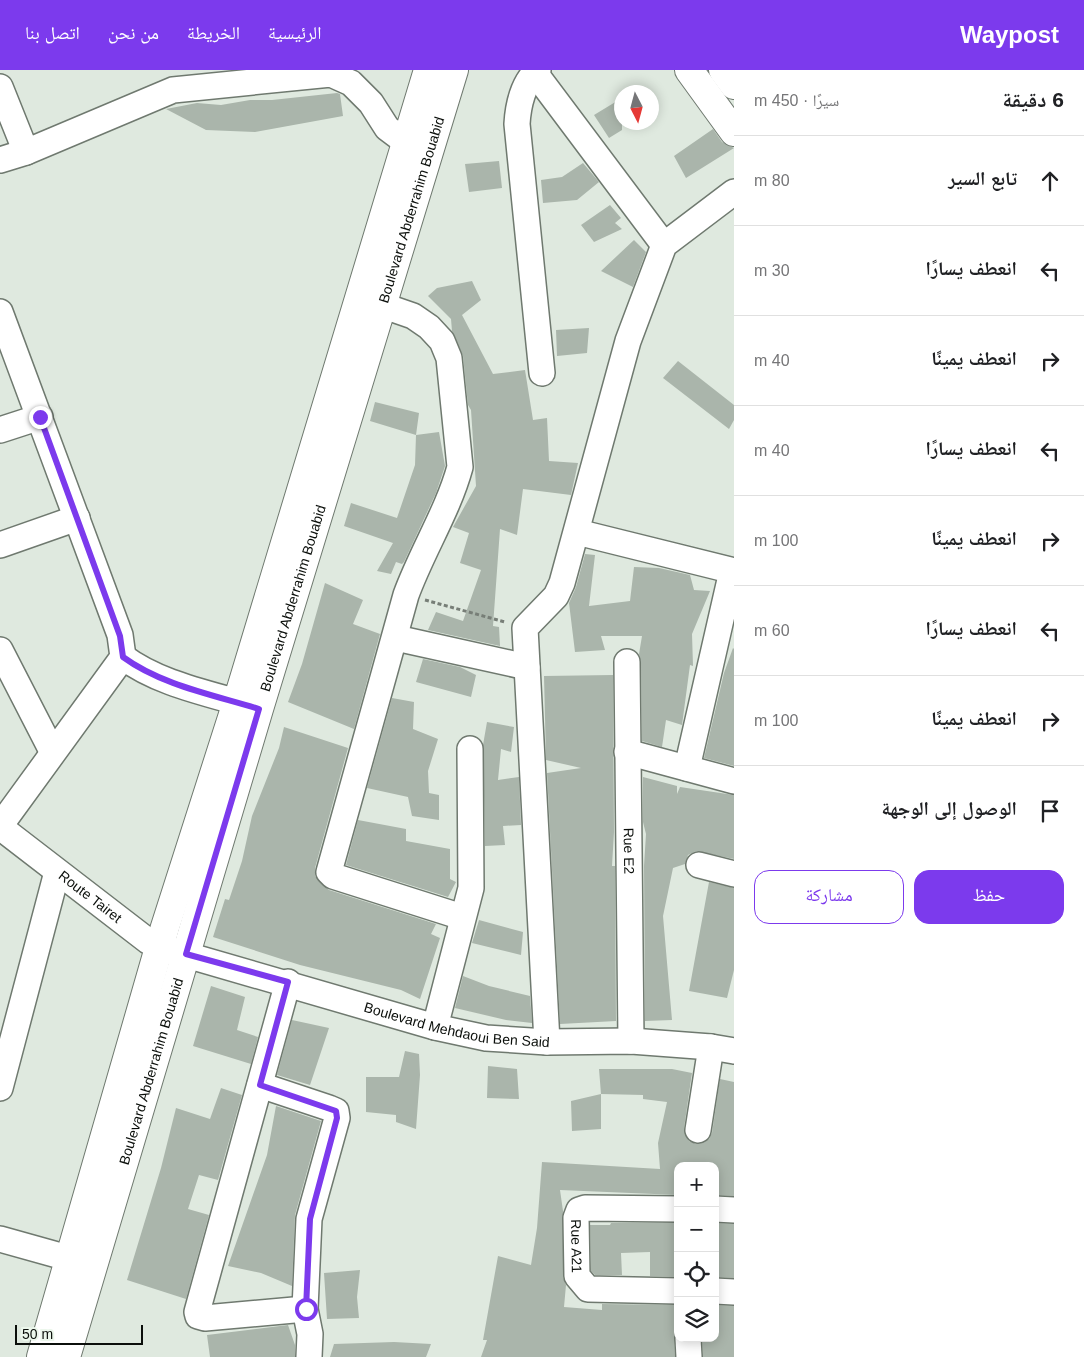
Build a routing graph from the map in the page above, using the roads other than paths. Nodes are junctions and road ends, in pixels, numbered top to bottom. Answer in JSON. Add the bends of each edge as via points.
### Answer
{"nodes":[{"id":1,"x":428,"y":70,"type":"edge"},
{"id":2,"x":454,"y":70,"type":"edge"},
{"id":3,"x":689,"y":70,"type":"edge"},
{"id":4,"x":724,"y":70,"type":"edge"},
{"id":5,"x":536,"y":71,"type":"edge"},
{"id":6,"x":169,"y":80,"type":"edge"},
{"id":7,"x":734,"y":85,"type":"edge"},
{"id":8,"x":0,"y":87,"type":"edge"},
{"id":9,"x":734,"y":132,"type":"edge"},
{"id":10,"x":407,"y":143,"type":"junction"},
{"id":11,"x":26,"y":152,"type":"junction"},
{"id":12,"x":0,"y":160,"type":"edge"},
{"id":13,"x":734,"y":192,"type":"edge"},
{"id":14,"x":664,"y":245,"type":"junction"},
{"id":15,"x":371,"y":301,"type":"junction"},
{"id":16,"x":0,"y":312,"type":"edge"},
{"id":17,"x":542,"y":373,"type":"dead end"},
{"id":18,"x":40,"y":417,"type":"junction"},
{"id":19,"x":0,"y":430,"type":"edge"},
{"id":20,"x":76,"y":518,"type":"junction"},
{"id":21,"x":577,"y":532,"type":"junction"},
{"id":22,"x":0,"y":545,"type":"edge"},
{"id":23,"x":733,"y":571,"type":"edge"},
{"id":24,"x":396,"y":638,"type":"junction"},
{"id":25,"x":0,"y":650,"type":"edge"},
{"id":26,"x":123,"y":657,"type":"junction"},
{"id":27,"x":627,"y":662,"type":"dead end"},
{"id":28,"x":527,"y":667,"type":"junction"},
{"id":29,"x":248,"y":705,"type":"junction"},
{"id":30,"x":470,"y":748,"type":"dead end"},
{"id":31,"x":52,"y":751,"type":"junction"},
{"id":32,"x":627,"y":752,"type":"junction"},
{"id":33,"x":687,"y":768,"type":"junction"},
{"id":34,"x":734,"y":781,"type":"edge"},
{"id":35,"x":0,"y":827,"type":"edge"},
{"id":36,"x":699,"y":865,"type":"dead end"},
{"id":37,"x":57,"y":872,"type":"junction"},
{"id":38,"x":734,"y":874,"type":"edge"},
{"id":39,"x":462,"y":917,"type":"junction"},
{"id":40,"x":159,"y":947,"type":"junction"},
{"id":41,"x":186,"y":954,"type":"junction"},
{"id":42,"x":288,"y":982,"type":"junction"},
{"id":43,"x":435,"y":1027,"type":"junction"},
{"id":44,"x":632,"y":1041,"type":"junction"},
{"id":45,"x":547,"y":1042,"type":"junction"},
{"id":46,"x":722,"y":1049,"type":"edge"},
{"id":47,"x":260,"y":1085,"type":"junction"},
{"id":48,"x":0,"y":1088,"type":"edge"},
{"id":49,"x":698,"y":1130,"type":"dead end"},
{"id":50,"x":674,"y":1209,"type":"edge"},
{"id":51,"x":719,"y":1209,"type":"edge"},
{"id":52,"x":734,"y":1210,"type":"edge"},
{"id":53,"x":0,"y":1240,"type":"edge"},
{"id":54,"x":68,"y":1258,"type":"junction"},
{"id":55,"x":674,"y":1291,"type":"edge"},
{"id":56,"x":719,"y":1292,"type":"edge"},
{"id":57,"x":734,"y":1292,"type":"edge"},
{"id":58,"x":306,"y":1309,"type":"junction"},
{"id":59,"x":688,"y":1342,"type":"edge"},
{"id":60,"x":41,"y":1357,"type":"edge"},
{"id":61,"x":66,"y":1357,"type":"edge"},
{"id":62,"x":309,"y":1357,"type":"edge"},
{"id":63,"x":689,"y":1357,"type":"edge"}],
"edges":[{"from":1,"to":10,"type":"main road","name":"Boulevard Abderrahim Bouabid"},
{"from":2,"to":15,"type":"main road","name":"Boulevard Abderrahim Bouabid"},
{"from":3,"to":9,"type":"main road"},
{"from":4,"to":7,"type":"main road"},
{"from":5,"to":14,"type":"street"},
{"from":5,"to":17,"type":"street","via":[[520,102],[517,124]]},
{"from":6,"to":10,"type":"street","via":[[332,74],[351,83],[371,103],[387,128]]},
{"from":6,"to":11,"type":"street"},
{"from":8,"to":11,"type":"street"},
{"from":10,"to":15,"type":"main road","name":"Boulevard Abderrahim Bouabid"},
{"from":11,"to":12,"type":"street"},
{"from":13,"to":14,"type":"street"},
{"from":14,"to":21,"type":"street","via":[[628,340]]},
{"from":15,"to":24,"type":"street","via":[[413,316],[442,341],[449,358],[460,453],[456,482],[417,564]]},
{"from":15,"to":29,"type":"main road","name":"Boulevard Abderrahim Bouabid"},
{"from":16,"to":18,"type":"street"},
{"from":18,"to":19,"type":"street"},
{"from":18,"to":20,"type":"street"},
{"from":20,"to":22,"type":"street"},
{"from":20,"to":26,"type":"street","via":[[120,636]]},
{"from":21,"to":23,"type":"street"},
{"from":21,"to":28,"type":"street","via":[[556,596],[525,628]]},
{"from":23,"to":33,"type":"street"},
{"from":24,"to":28,"type":"street"},
{"from":24,"to":39,"type":"street","via":[[329,872],[333,876]]},
{"from":25,"to":31,"type":"street"},
{"from":26,"to":29,"type":"street","via":[[157,676]]},
{"from":26,"to":31,"type":"street"},
{"from":27,"to":32,"type":"street","name":"Rue E2"},
{"from":28,"to":45,"type":"street"},
{"from":29,"to":40,"type":"main road","name":"Boulevard Abderrahim Bouabid"},
{"from":29,"to":41,"type":"main road","name":"Boulevard Abderrahim Bouabid"},
{"from":30,"to":39,"type":"street","via":[[471,880]]},
{"from":31,"to":35,"type":"street"},
{"from":32,"to":33,"type":"street"},
{"from":32,"to":44,"type":"street","name":"Rue E2"},
{"from":33,"to":34,"type":"street"},
{"from":35,"to":37,"type":"street","name":"Route Tairet"},
{"from":36,"to":38,"type":"street"},
{"from":37,"to":40,"type":"street","name":"Route Tairet"},
{"from":37,"to":48,"type":"street"},
{"from":39,"to":43,"type":"street"},
{"from":40,"to":41,"type":"street","name":"Route Tairet"},
{"from":40,"to":54,"type":"main road","name":"Boulevard Abderrahim Bouabid"},
{"from":41,"to":42,"type":"street","name":"Boulevard Mehdaoui Ben Said"},
{"from":41,"to":61,"type":"main road","name":"Boulevard Abderrahim Bouabid"},
{"from":42,"to":43,"type":"street","name":"Boulevard Mehdaoui Ben Said"},
{"from":42,"to":47,"type":"street"},
{"from":43,"to":45,"type":"street","name":"Boulevard Mehdaoui Ben Said","via":[[486,1038]]},
{"from":44,"to":45,"type":"street","name":"Boulevard Mehdaoui Ben Said"},
{"from":44,"to":46,"type":"street","name":"Boulevard Mehdaoui Ben Said"},
{"from":46,"to":49,"type":"street"},
{"from":47,"to":58,"type":"street","via":[[336,1111],[337,1118],[310,1219]]},
{"from":47,"to":58,"type":"street","via":[[197,1312],[198,1316],[205,1318]]},
{"from":50,"to":55,"type":"street","name":"Rue A21","via":[[585,1208],[579,1210],[576,1218],[577,1276],[588,1289]]},
{"from":51,"to":52,"type":"street"},
{"from":53,"to":54,"type":"street"},
{"from":54,"to":60,"type":"main road","name":"Boulevard Abderrahim Bouabid"},
{"from":56,"to":57,"type":"street"},
{"from":58,"to":62,"type":"street"},
{"from":59,"to":63,"type":"street"}]}
